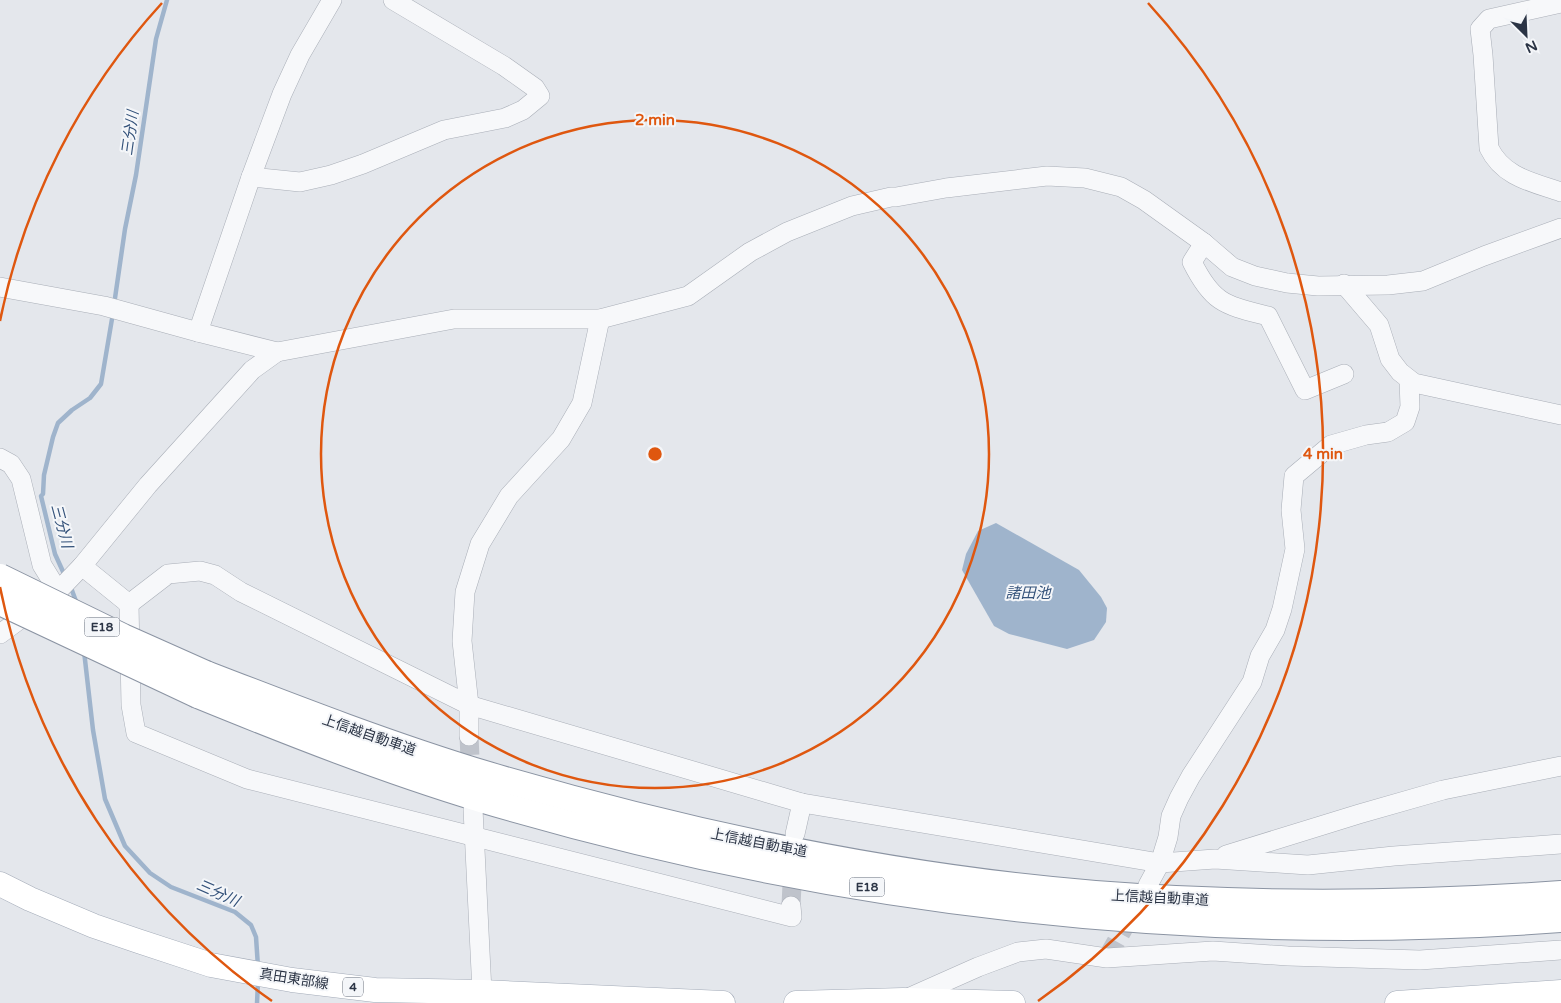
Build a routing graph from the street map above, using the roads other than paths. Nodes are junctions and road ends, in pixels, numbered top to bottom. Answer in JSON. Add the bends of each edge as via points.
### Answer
{"nodes":[{"id":1,"x":332,"y":0,"type":"edge"},
{"id":2,"x":394,"y":0,"type":"edge"},
{"id":3,"x":1561,"y":3,"type":"edge"},
{"id":4,"x":251,"y":177,"type":"junction"},
{"id":5,"x":1561,"y":192,"type":"edge"},
{"id":6,"x":1561,"y":228,"type":"edge"},
{"id":7,"x":1204,"y":244,"type":"junction"},
{"id":8,"x":1344,"y":284,"type":"junction"},
{"id":9,"x":0,"y":287,"type":"edge"},
{"id":10,"x":600,"y":319,"type":"junction"},
{"id":11,"x":198,"y":332,"type":"junction"},
{"id":12,"x":277,"y":352,"type":"junction"},
{"id":13,"x":1344,"y":374,"type":"dead end"},
{"id":14,"x":1409,"y":380,"type":"junction"},
{"id":15,"x":1561,"y":415,"type":"edge"},
{"id":16,"x":0,"y":458,"type":"edge"},
{"id":17,"x":82,"y":566,"type":"junction"},
{"id":18,"x":0,"y":577,"type":"edge"},
{"id":19,"x":58,"y":591,"type":"junction"},
{"id":20,"x":0,"y":602,"type":"edge"},
{"id":21,"x":129,"y":604,"type":"junction"},
{"id":22,"x":0,"y":634,"type":"edge"},
{"id":23,"x":202,"y":684,"type":"junction"},
{"id":24,"x":468,"y":705,"type":"junction"},
{"id":25,"x":469,"y":736,"type":"tunnel mouth"},
{"id":26,"x":1561,"y":766,"type":"edge"},
{"id":27,"x":802,"y":803,"type":"junction"},
{"id":28,"x":473,"y":808,"type":"dead end"},
{"id":29,"x":795,"y":834,"type":"dead end"},
{"id":30,"x":474,"y":837,"type":"junction"},
{"id":31,"x":1561,"y":844,"type":"edge"},
{"id":32,"x":1215,"y":859,"type":"junction"},
{"id":33,"x":1160,"y":863,"type":"junction"},
{"id":34,"x":0,"y":884,"type":"edge"},
{"id":35,"x":1148,"y":885,"type":"dead end"},
{"id":36,"x":1561,"y":894,"type":"edge"},
{"id":37,"x":790,"y":906,"type":"dead end"},
{"id":38,"x":1561,"y":919,"type":"edge"},
{"id":39,"x":1561,"y":950,"type":"edge"},
{"id":40,"x":1561,"y":992,"type":"edge"},
{"id":41,"x":481,"y":997,"type":"edge"},
{"id":42,"x":904,"y":1000,"type":"junction"},
{"id":43,"x":724,"y":1003,"type":"edge"},
{"id":44,"x":796,"y":1003,"type":"edge"},
{"id":45,"x":1013,"y":1003,"type":"edge"},
{"id":46,"x":1398,"y":1003,"type":"edge"}],
"edges":[{"from":1,"to":4,"type":"street","via":[[282,94]]},
{"from":2,"to":4,"type":"street","via":[[504,66],[535,88],[540,96],[523,110],[505,118],[444,130],[330,175],[300,182]]},
{"from":3,"to":5,"type":"street","via":[[1488,19],[1480,29],[1489,148],[1494,158],[1514,175]]},
{"from":4,"to":11,"type":"street"},
{"from":6,"to":8,"type":"street","via":[[1423,281],[1388,285]]},
{"from":7,"to":8,"type":"street","via":[[1232,267],[1255,276],[1295,284]]},
{"from":7,"to":10,"type":"street","via":[[1144,200],[1121,188],[1085,178],[1047,176],[928,191],[852,206],[787,232],[750,252],[688,296]]},
{"from":7,"to":13,"type":"street","via":[[1192,262],[1204,285],[1215,297],[1228,304],[1268,316],[1305,390]]},
{"from":8,"to":14,"type":"street","via":[[1378,325],[1390,359]]},
{"from":9,"to":11,"type":"street","via":[[104,306]]},
{"from":10,"to":12,"type":"street","via":[[454,319]]},
{"from":10,"to":24,"type":"street","via":[[582,403],[561,439],[509,496],[480,544],[465,592],[462,641]]},
{"from":11,"to":12,"type":"street"},
{"from":12,"to":17,"type":"street","via":[[252,370],[148,485]]},
{"from":14,"to":15,"type":"street"},
{"from":14,"to":33,"type":"street","via":[[1410,407],[1405,422],[1388,432],[1331,445],[1294,476],[1291,510],[1295,550],[1282,609],[1252,682],[1191,776],[1170,816]]},
{"from":16,"to":19,"type":"street","via":[[11,464],[21,479],[42,565]]},
{"from":17,"to":19,"type":"street"},
{"from":17,"to":21,"type":"street"},
{"from":18,"to":23,"type":"highway","name":"上信越自動車道","number":"E18","bridge":true,"via":[[114,633]]},
{"from":19,"to":22,"type":"street"},
{"from":20,"to":23,"type":"highway","name":"上信越自動車道","number":"E18","bridge":true},
{"from":21,"to":24,"type":"street","via":[[168,574],[200,571],[215,575],[241,592]]},
{"from":21,"to":30,"type":"street","via":[[130,705],[136,733],[247,779]]},
{"from":23,"to":36,"type":"highway","name":"上信越自動車道","number":"E18","via":[[297,709],[486,774],[589,803],[693,830],[896,869],[1083,892],[1199,900],[1385,903]]},
{"from":23,"to":38,"type":"highway","name":"上信越自動車道","number":"E18","via":[[287,731],[481,799],[686,853],[893,892],[995,906],[1190,923],[1388,927]]},
{"from":24,"to":25,"type":"street"},
{"from":24,"to":27,"type":"street"},
{"from":26,"to":32,"type":"street","via":[[1443,790]]},
{"from":27,"to":29,"type":"street"},
{"from":27,"to":33,"type":"street"},
{"from":28,"to":30,"type":"street"},
{"from":30,"to":37,"type":"street","via":[[792,917]]},
{"from":30,"to":41,"type":"street"},
{"from":31,"to":32,"type":"street","via":[[1308,865]]},
{"from":32,"to":33,"type":"street"},
{"from":33,"to":35,"type":"street"},
{"from":34,"to":41,"type":"main road","name":"真田東部線","number":"4","via":[[94,926],[211,964],[292,980],[375,990]]},
{"from":39,"to":42,"type":"street","via":[[1420,960],[1213,951],[1107,958],[1046,949],[1018,952]]},
{"from":40,"to":46,"type":"main road"},
{"from":41,"to":43,"type":"main road","name":"真田東部線","number":"4"},
{"from":42,"to":44,"type":"main road"},
{"from":42,"to":45,"type":"main road"}]}
